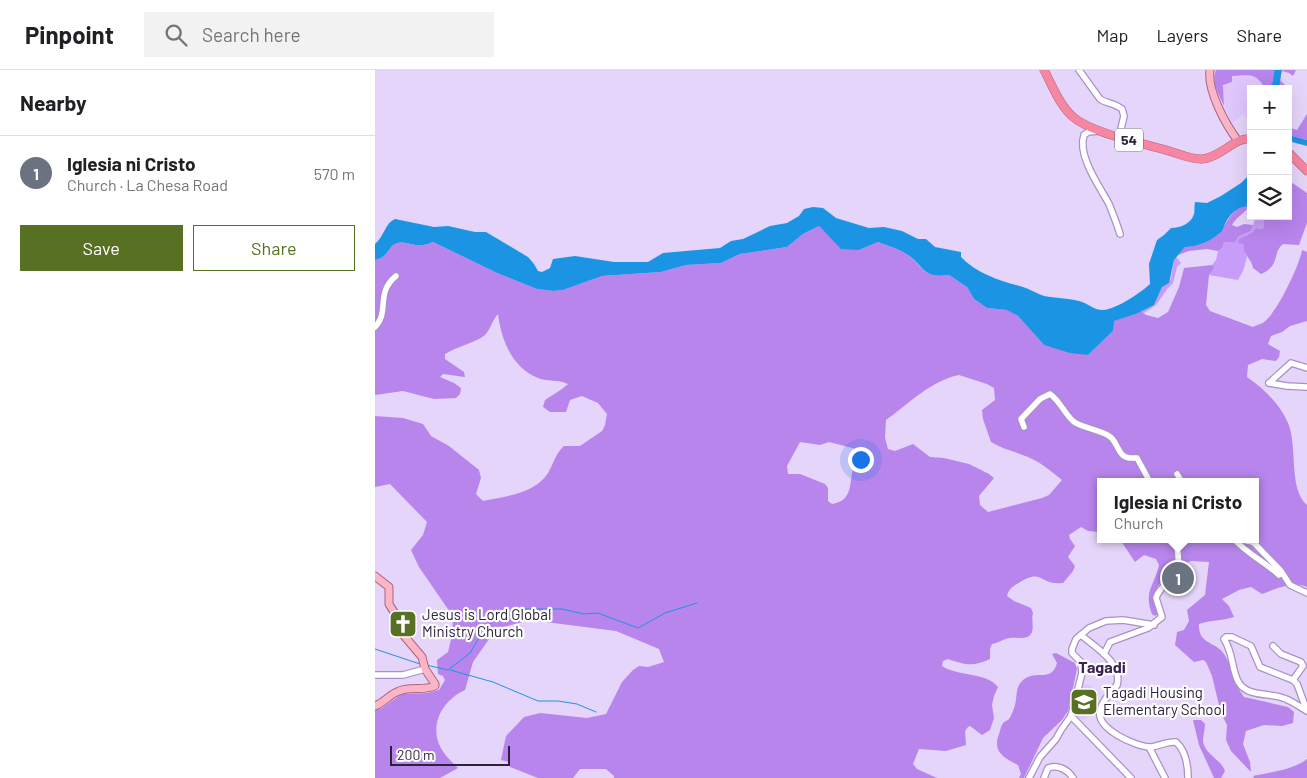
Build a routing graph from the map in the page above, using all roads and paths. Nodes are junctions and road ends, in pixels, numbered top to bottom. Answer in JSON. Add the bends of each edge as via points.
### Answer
{"nodes":[{"id":1,"x":1043,"y":70,"type":"edge"},
{"id":2,"x":1079,"y":70,"type":"edge"},
{"id":3,"x":1210,"y":70,"type":"edge"},
{"id":4,"x":1101,"y":130,"type":"junction"},
{"id":5,"x":1119,"y":137,"type":"junction"},
{"id":6,"x":1247,"y":138,"type":"edge"},
{"id":7,"x":1238,"y":141,"type":"junction"},
{"id":8,"x":1292,"y":156,"type":"edge"},
{"id":9,"x":1307,"y":171,"type":"edge"},
{"id":10,"x":1120,"y":234,"type":"dead end"},
{"id":11,"x":396,"y":276,"type":"dead end"},
{"id":12,"x":375,"y":327,"type":"edge"},
{"id":13,"x":1307,"y":368,"type":"edge"},
{"id":14,"x":1307,"y":387,"type":"edge"},
{"id":15,"x":1024,"y":427,"type":"dead end"},
{"id":16,"x":1177,"y":474,"type":"dead end"},
{"id":17,"x":1148,"y":478,"type":"edge"},
{"id":18,"x":1179,"y":478,"type":"edge"},
{"id":19,"x":1175,"y":543,"type":"edge"},
{"id":20,"x":1237,"y":543,"type":"edge"},
{"id":21,"x":1254,"y":543,"type":"edge"},
{"id":22,"x":375,"y":576,"type":"edge"},
{"id":23,"x":1287,"y":580,"type":"junction"},
{"id":24,"x":1307,"y":594,"type":"edge"},
{"id":25,"x":1154,"y":625,"type":"junction"},
{"id":26,"x":1081,"y":635,"type":"junction"},
{"id":27,"x":1273,"y":646,"type":"dead end"},
{"id":28,"x":1104,"y":654,"type":"junction"},
{"id":29,"x":425,"y":666,"type":"junction"},
{"id":30,"x":375,"y":675,"type":"edge"},
{"id":31,"x":1293,"y":680,"type":"junction"},
{"id":32,"x":375,"y":706,"type":"edge"},
{"id":33,"x":1307,"y":711,"type":"edge"},
{"id":34,"x":1071,"y":716,"type":"junction"},
{"id":35,"x":1149,"y":747,"type":"junction"},
{"id":36,"x":1029,"y":778,"type":"edge"},
{"id":37,"x":1044,"y":778,"type":"edge"},
{"id":38,"x":1073,"y":778,"type":"edge"},
{"id":39,"x":1131,"y":778,"type":"edge"},
{"id":40,"x":1165,"y":778,"type":"edge"},
{"id":41,"x":1187,"y":778,"type":"edge"}],
"edges":[{"from":1,"to":4,"type":"highway","number":"54","via":[[1073,117]]},
{"from":2,"to":5,"type":"street","via":[[1103,102],[1111,102],[1122,109],[1124,116]]},
{"from":3,"to":7,"type":"main road","via":[[1215,99]]},
{"from":4,"to":5,"type":"highway","number":"54"},
{"from":4,"to":10,"type":"street","via":[[1086,134],[1083,143],[1090,172],[1109,203]]},
{"from":5,"to":7,"type":"highway","number":"54","via":[[1201,159],[1215,155]]},
{"from":6,"to":7,"type":"highway","number":"54"},
{"from":8,"to":9,"type":"highway"},
{"from":11,"to":12,"type":"street","via":[[387,281],[380,291],[380,319]]},
{"from":13,"to":14,"type":"street","via":[[1291,363],[1269,383]]},
{"from":15,"to":17,"type":"street","via":[[1021,419],[1040,399],[1050,394],[1076,424],[1109,435],[1124,456],[1137,458]]},
{"from":16,"to":18,"type":"street"},
{"from":19,"to":25,"type":"street","via":[[1178,566],[1156,598],[1162,617]]},
{"from":20,"to":23,"type":"street"},
{"from":21,"to":23,"type":"street"},
{"from":22,"to":29,"type":"main road","via":[[389,587],[389,604],[398,617],[401,633],[422,657]]},
{"from":23,"to":24,"type":"street"},
{"from":25,"to":26,"type":"street","via":[[1106,621]]},
{"from":25,"to":28,"type":"street","via":[[1113,641]]},
{"from":26,"to":28,"type":"street"},
{"from":26,"to":34,"type":"street","via":[[1071,649],[1082,666]]},
{"from":27,"to":31,"type":"street","via":[[1281,654],[1301,662],[1303,666]]},
{"from":28,"to":35,"type":"street","via":[[1115,667],[1118,681],[1100,710],[1101,720],[1120,737]]},
{"from":29,"to":30,"type":"street","via":[[403,676]]},
{"from":29,"to":32,"type":"main road","via":[[435,686],[401,690]]},
{"from":31,"to":33,"type":"street"},
{"from":31,"to":33,"type":"street","via":[[1260,667],[1251,646],[1232,637],[1224,639],[1230,647],[1235,674],[1244,689],[1286,699]]},
{"from":34,"to":36,"type":"street","via":[[1040,757]]},
{"from":34,"to":39,"type":"street"},
{"from":35,"to":40,"type":"street"},
{"from":35,"to":41,"type":"street","via":[[1176,742],[1185,756]]},
{"from":37,"to":38,"type":"street","via":[[1048,768],[1056,766]]}]}
